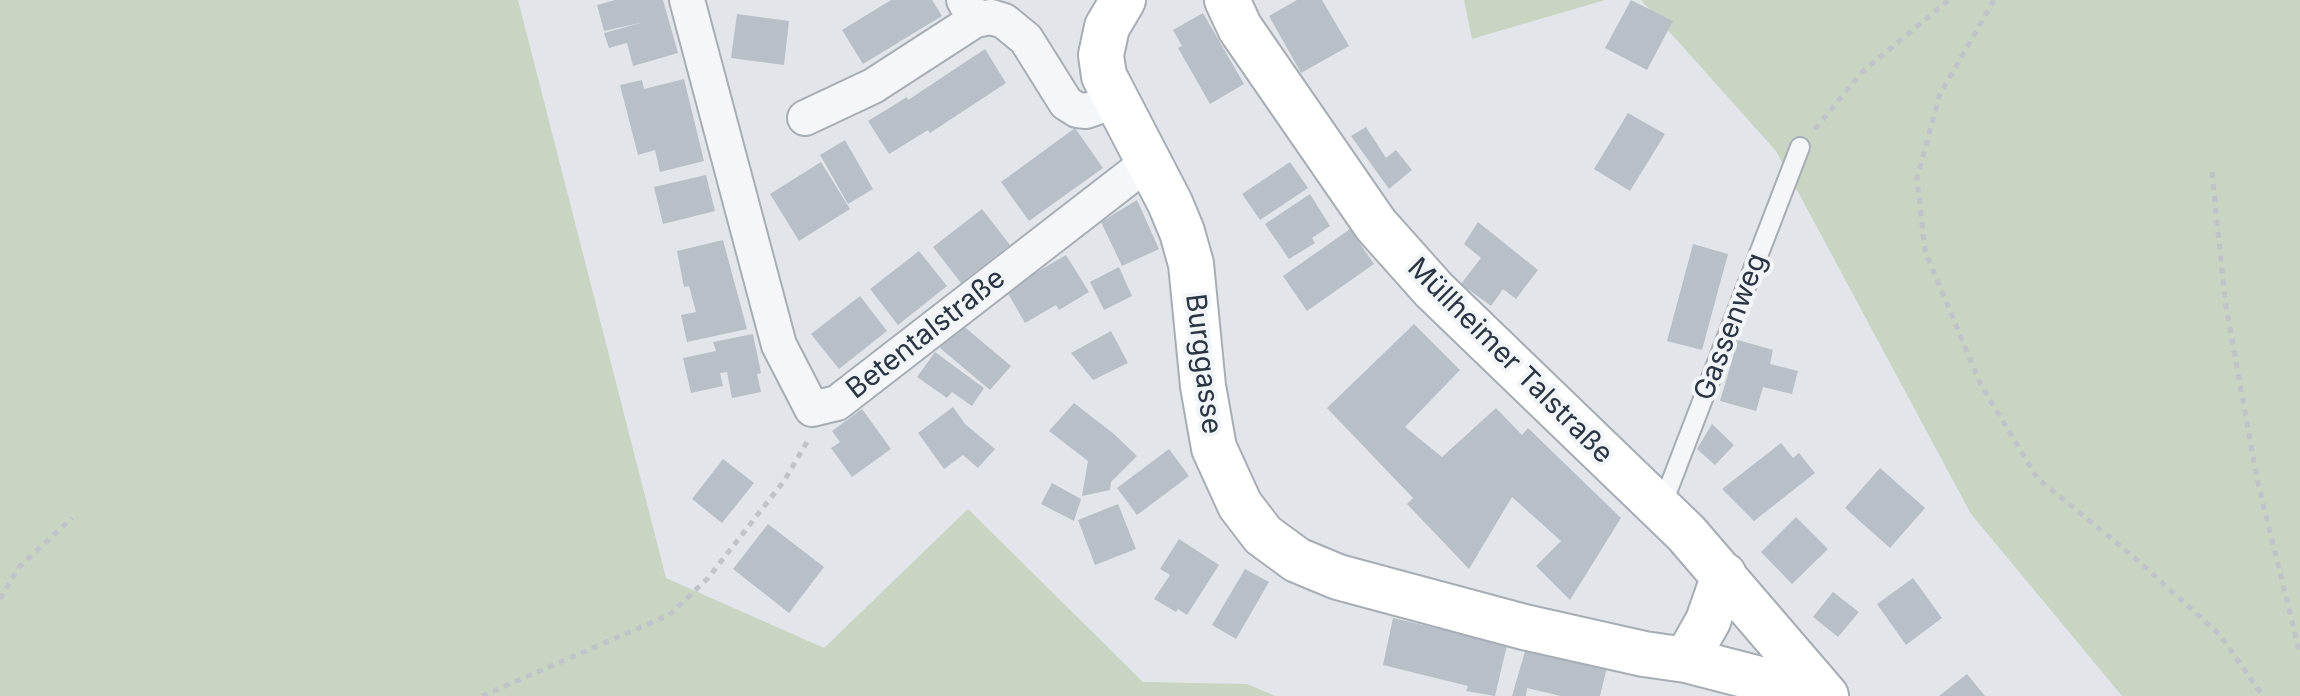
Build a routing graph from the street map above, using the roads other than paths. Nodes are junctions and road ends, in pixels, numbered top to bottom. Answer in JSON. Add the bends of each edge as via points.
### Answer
{"nodes":[{"id":1,"x":687,"y":0,"type":"edge"},
{"id":2,"x":1123,"y":0,"type":"edge"},
{"id":3,"x":1227,"y":0,"type":"edge"},
{"id":4,"x":970,"y":10,"type":"edge"},
{"id":5,"x":1115,"y":101,"type":"junction"},
{"id":6,"x":805,"y":118,"type":"dead end"},
{"id":7,"x":1800,"y":147,"type":"road end"},
{"id":8,"x":1147,"y":163,"type":"junction"},
{"id":9,"x":1661,"y":508,"type":"junction"},
{"id":10,"x":1724,"y":575,"type":"junction"},
{"id":11,"x":1686,"y":660,"type":"junction"},
{"id":12,"x":1826,"y":696,"type":"edge"}],
"edges":[{"from":1,"to":8,"type":"street","name":"Betentalstraße","via":[[779,345],[812,409],[837,403]]},
{"from":2,"to":5,"type":"main road","name":"Burggasse","via":[[1107,27],[1101,55]]},
{"from":3,"to":9,"type":"main road","name":"Müllheimer Talstraße","via":[[1248,40],[1376,225],[1445,301]]},
{"from":4,"to":5,"type":"street","via":[[1015,28],[1066,103],[1077,110]]},
{"from":4,"to":6,"type":"street","via":[[873,86]]},
{"from":5,"to":8,"type":"main road","name":"Burggasse"},
{"from":7,"to":9,"type":"lane","name":"Gassenweg"},
{"from":8,"to":11,"type":"main road","name":"Burggasse","via":[[1170,203],[1191,264],[1214,448],[1240,505],[1263,535],[1297,560],[1338,577],[1524,627]]},
{"from":9,"to":10,"type":"main road","name":"Müllheimer Talstraße"},
{"from":10,"to":11,"type":"main road","via":[[1708,621]]},
{"from":10,"to":12,"type":"main road","name":"Müllheimer Talstraße"},
{"from":11,"to":12,"type":"main road","name":"Burggasse"}]}
